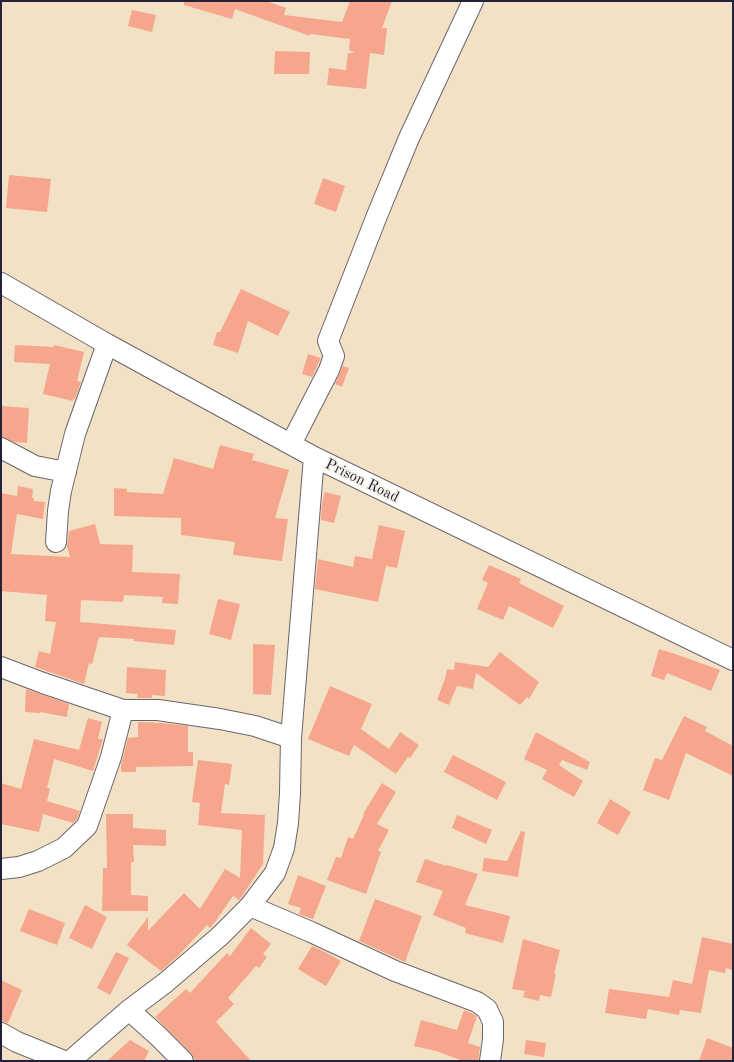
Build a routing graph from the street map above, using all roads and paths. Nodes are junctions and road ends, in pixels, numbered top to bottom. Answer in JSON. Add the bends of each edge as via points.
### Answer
{"nodes":[{"id":1,"x":473,"y":1,"type":"edge"},
{"id":2,"x":1,"y":283,"type":"edge"},
{"id":3,"x":107,"y":344,"type":"junction"},
{"id":4,"x":291,"y":444,"type":"junction"},
{"id":5,"x":1,"y":448,"type":"edge"},
{"id":6,"x":314,"y":457,"type":"junction"},
{"id":7,"x":66,"y":472,"type":"junction"},
{"id":8,"x":56,"y":542,"type":"dead end"},
{"id":9,"x":733,"y":660,"type":"edge"},
{"id":10,"x":1,"y":668,"type":"edge"},
{"id":11,"x":123,"y":710,"type":"junction"},
{"id":12,"x":291,"y":738,"type":"junction"},
{"id":13,"x":1,"y":869,"type":"edge"},
{"id":14,"x":250,"y":906,"type":"junction"},
{"id":15,"x":129,"y":1010,"type":"junction"},
{"id":16,"x":1,"y":1033,"type":"edge"},
{"id":17,"x":64,"y":1061,"type":"edge"},
{"id":18,"x":70,"y":1061,"type":"edge"},
{"id":19,"x":183,"y":1061,"type":"edge"},
{"id":20,"x":490,"y":1061,"type":"edge"}],
"edges":[{"from":1,"to":4,"type":"street","via":[[405,146],[328,341],[334,356],[329,370]]},
{"from":2,"to":3,"type":"street","name":"Prison Road"},
{"from":3,"to":4,"type":"street","name":"Prison Road"},
{"from":3,"to":7,"type":"street","via":[[75,434]]},
{"from":4,"to":6,"type":"street","name":"Prison Road"},
{"from":5,"to":7,"type":"street","via":[[35,466]]},
{"from":6,"to":9,"type":"street","name":"Prison Road"},
{"from":6,"to":12,"type":"street"},
{"from":7,"to":8,"type":"street"},
{"from":10,"to":11,"type":"street"},
{"from":11,"to":12,"type":"street","via":[[158,710],[220,719]]},
{"from":11,"to":13,"type":"street","via":[[111,757],[86,826],[64,848],[38,861]]},
{"from":12,"to":14,"type":"street","via":[[284,848],[275,873]]},
{"from":14,"to":15,"type":"street","via":[[200,954]]},
{"from":14,"to":20,"type":"street","via":[[487,1008],[493,1022]]},
{"from":15,"to":18,"type":"street"},
{"from":15,"to":19,"type":"street"},
{"from":16,"to":17,"type":"street"}]}
